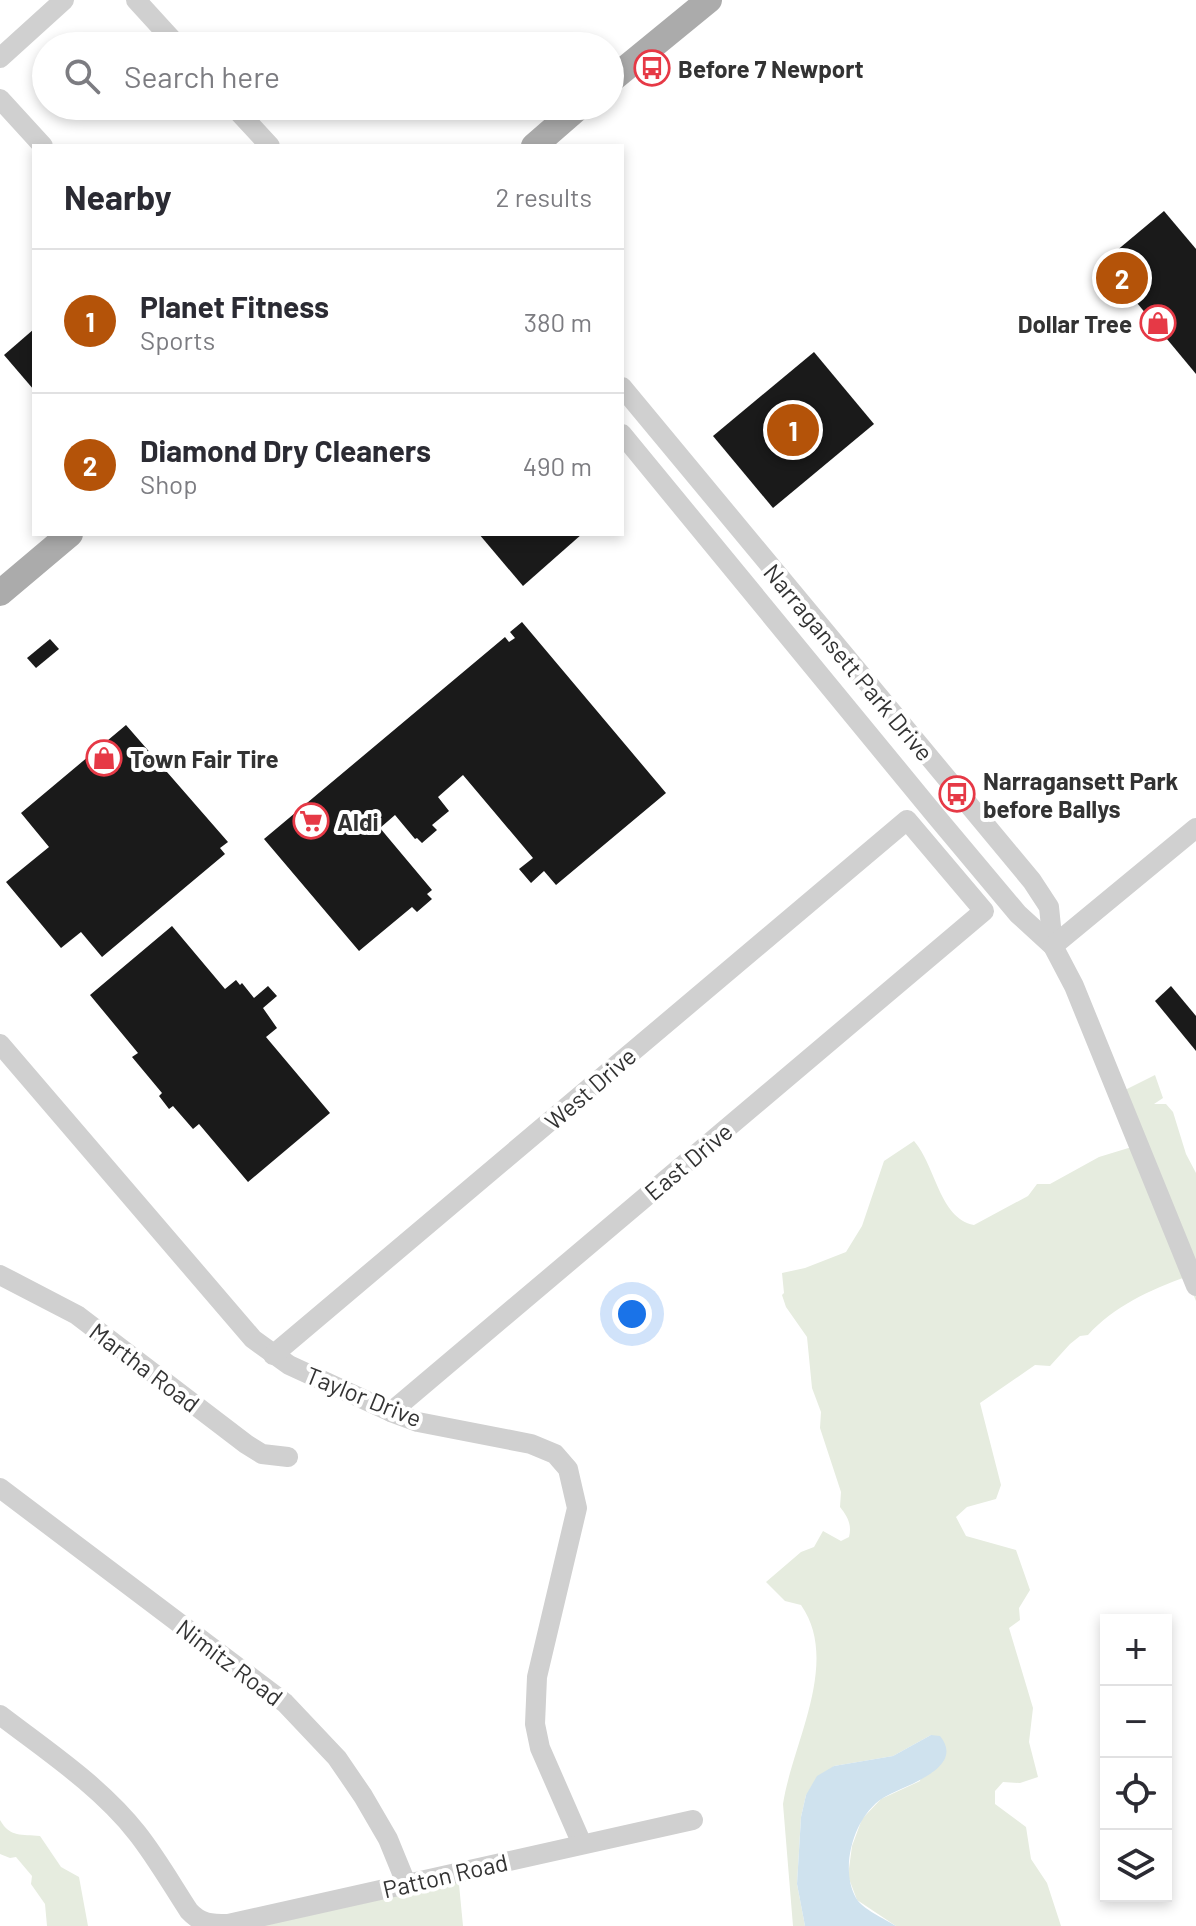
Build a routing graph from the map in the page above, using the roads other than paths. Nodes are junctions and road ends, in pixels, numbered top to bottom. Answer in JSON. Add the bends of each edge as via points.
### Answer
{"nodes":[{"id":1,"x":64,"y":0,"type":"edge"},
{"id":2,"x":136,"y":0,"type":"edge"},
{"id":3,"x":709,"y":0,"type":"edge"},
{"id":4,"x":165,"y":32,"type":"edge"},
{"id":5,"x":0,"y":58,"type":"edge"},
{"id":6,"x":624,"y":70,"type":"edge"},
{"id":7,"x":0,"y":99,"type":"edge"},
{"id":8,"x":246,"y":120,"type":"edge"},
{"id":9,"x":564,"y":120,"type":"edge"},
{"id":10,"x":41,"y":144,"type":"edge"},
{"id":11,"x":268,"y":144,"type":"edge"},
{"id":12,"x":536,"y":144,"type":"edge"},
{"id":13,"x":624,"y":389,"type":"edge"},
{"id":14,"x":624,"y":436,"type":"edge"},
{"id":15,"x":68,"y":536,"type":"edge"},
{"id":16,"x":0,"y":593,"type":"edge"},
{"id":17,"x":1196,"y":828,"type":"edge"},
{"id":18,"x":984,"y":911,"type":"joint"},
{"id":19,"x":1053,"y":946,"type":"junction"},
{"id":20,"x":0,"y":1044,"type":"edge"},
{"id":21,"x":0,"y":1275,"type":"edge"},
{"id":22,"x":1196,"y":1286,"type":"edge"},
{"id":23,"x":273,"y":1355,"type":"junction"},
{"id":24,"x":391,"y":1412,"type":"junction"},
{"id":25,"x":288,"y":1457,"type":"dead end"},
{"id":26,"x":0,"y":1488,"type":"edge"},
{"id":27,"x":0,"y":1715,"type":"edge"},
{"id":28,"x":693,"y":1820,"type":"dead end"},
{"id":29,"x":582,"y":1844,"type":"junction"},
{"id":30,"x":406,"y":1883,"type":"junction"}],
"edges":[{"from":1,"to":5,"type":"street"},
{"from":2,"to":4,"type":"street"},
{"from":3,"to":6,"type":"main road"},
{"from":7,"to":10,"type":"street"},
{"from":8,"to":11,"type":"street"},
{"from":9,"to":12,"type":"main road"},
{"from":13,"to":19,"type":"street","name":"Narragansett Park Drive","via":[[1032,881],[1049,907]]},
{"from":14,"to":19,"type":"street","name":"Narragansett Park Drive","via":[[1018,914]]},
{"from":15,"to":16,"type":"main road"},
{"from":17,"to":19,"type":"street"},
{"from":18,"to":23,"type":"street","name":"West Drive","via":[[907,820]]},
{"from":18,"to":24,"type":"street","name":"East Drive"},
{"from":19,"to":22,"type":"street","name":"Narragansett Park Drive"},
{"from":20,"to":23,"type":"street","name":"Taylor Drive","via":[[253,1339]]},
{"from":21,"to":25,"type":"street","name":"Martha Road","via":[[77,1315],[246,1444],[262,1454]]},
{"from":23,"to":24,"type":"street","name":"Taylor Drive"},
{"from":24,"to":29,"type":"street","name":"Taylor Drive","via":[[531,1444],[555,1454],[568,1469],[577,1508],[537,1677],[535,1724],[540,1748]]},
{"from":26,"to":30,"type":"street","name":"Nimitz Road","via":[[285,1703],[337,1758],[363,1796]]},
{"from":27,"to":30,"type":"street","name":"Patton Road","via":[[107,1800],[198,1920],[228,1924]]},
{"from":28,"to":29,"type":"street","name":"Patton Road"},
{"from":29,"to":30,"type":"street","name":"Patton Road"}]}
